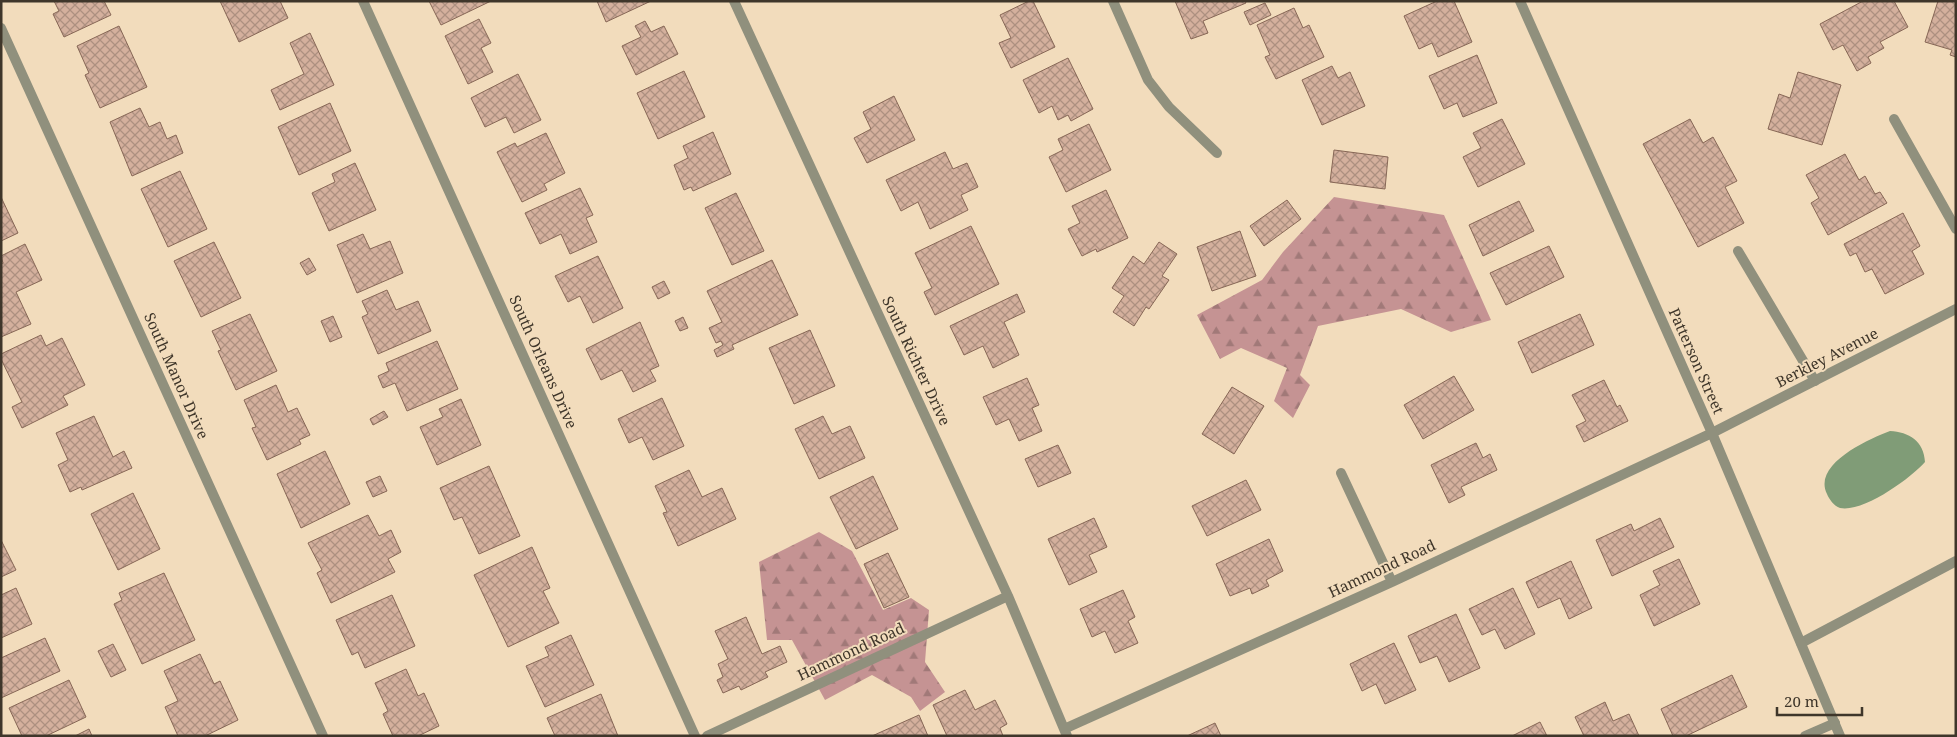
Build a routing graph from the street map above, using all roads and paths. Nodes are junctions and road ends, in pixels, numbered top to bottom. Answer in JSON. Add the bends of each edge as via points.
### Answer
{"nodes":[{"id":1,"x":363,"y":1,"type":"edge"},
{"id":2,"x":734,"y":1,"type":"edge"},
{"id":3,"x":1113,"y":1,"type":"edge"},
{"id":4,"x":1520,"y":1,"type":"edge"},
{"id":5,"x":1,"y":28,"type":"edge"},
{"id":6,"x":1894,"y":119,"type":"dead end"},
{"id":7,"x":1217,"y":153,"type":"dead end"},
{"id":8,"x":1956,"y":229,"type":"edge"},
{"id":9,"x":1738,"y":252,"type":"dead end"},
{"id":10,"x":1956,"y":309,"type":"edge"},
{"id":11,"x":1815,"y":380,"type":"junction"},
{"id":12,"x":1712,"y":434,"type":"junction"},
{"id":13,"x":1341,"y":473,"type":"dead end"},
{"id":14,"x":1956,"y":561,"type":"edge"},
{"id":15,"x":1392,"y":582,"type":"junction"},
{"id":16,"x":1008,"y":596,"type":"junction"},
{"id":17,"x":1801,"y":643,"type":"junction"},
{"id":18,"x":1835,"y":722,"type":"junction"},
{"id":19,"x":1065,"y":732,"type":"edge"},
{"id":20,"x":323,"y":736,"type":"edge"},
{"id":21,"x":695,"y":736,"type":"edge"},
{"id":22,"x":707,"y":736,"type":"edge"},
{"id":23,"x":1805,"y":736,"type":"edge"},
{"id":24,"x":1840,"y":736,"type":"edge"}],
"edges":[{"from":1,"to":21,"type":"street","name":"South Orleans Drive"},
{"from":2,"to":16,"type":"street","name":"South Richter Drive"},
{"from":3,"to":7,"type":"street","via":[[1148,80],[1170,107]]},
{"from":4,"to":12,"type":"street","name":"Patterson Street"},
{"from":5,"to":20,"type":"street","name":"South Manor Drive"},
{"from":6,"to":8,"type":"street"},
{"from":9,"to":11,"type":"street"},
{"from":10,"to":11,"type":"street","name":"Berkley Avenue"},
{"from":11,"to":12,"type":"street","name":"Berkley Avenue"},
{"from":12,"to":15,"type":"street","name":"Hammond Road"},
{"from":12,"to":17,"type":"street","name":"Patterson Street"},
{"from":13,"to":15,"type":"street"},
{"from":14,"to":17,"type":"street"},
{"from":15,"to":19,"type":"street","name":"Hammond Road"},
{"from":16,"to":19,"type":"street","name":"South Richter Drive"},
{"from":16,"to":22,"type":"street","name":"Hammond Road"},
{"from":17,"to":18,"type":"street","name":"Patterson Street"},
{"from":18,"to":23,"type":"street"},
{"from":18,"to":24,"type":"street","name":"Patterson Street"}]}
